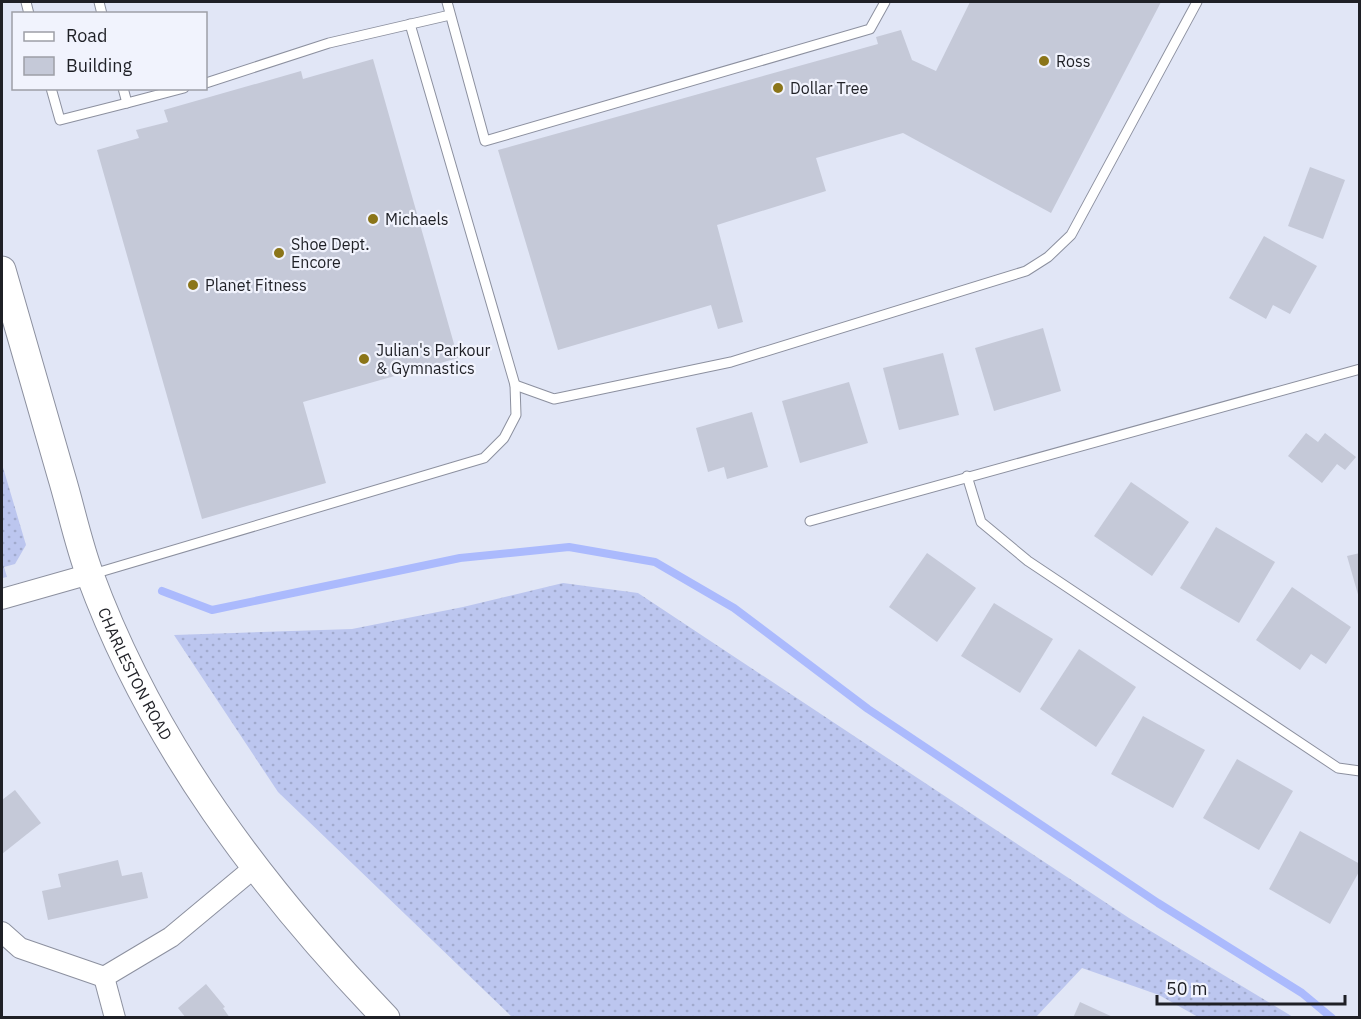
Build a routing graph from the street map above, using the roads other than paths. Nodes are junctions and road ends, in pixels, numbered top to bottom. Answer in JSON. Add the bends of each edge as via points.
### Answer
{"nodes":[{"id":1,"x":447,"y":2,"type":"edge"},
{"id":2,"x":885,"y":2,"type":"edge"},
{"id":3,"x":1197,"y":2,"type":"edge"},
{"id":4,"x":450,"y":15,"type":"junction"},
{"id":5,"x":410,"y":24,"type":"junction"},
{"id":6,"x":207,"y":82,"type":"edge"},
{"id":7,"x":52,"y":90,"type":"edge"},
{"id":8,"x":124,"y":90,"type":"edge"},
{"id":9,"x":177,"y":90,"type":"edge"},
{"id":10,"x":127,"y":104,"type":"junction"},
{"id":11,"x":2,"y":270,"type":"edge"},
{"id":12,"x":1359,"y":369,"type":"edge"},
{"id":13,"x":515,"y":385,"type":"junction"},
{"id":14,"x":967,"y":476,"type":"junction"},
{"id":15,"x":810,"y":521,"type":"dead end"},
{"id":16,"x":90,"y":574,"type":"junction"},
{"id":17,"x":2,"y":599,"type":"edge"},
{"id":18,"x":1359,"y":771,"type":"edge"},
{"id":19,"x":255,"y":867,"type":"junction"},
{"id":20,"x":2,"y":932,"type":"edge"},
{"id":21,"x":104,"y":977,"type":"junction"},
{"id":22,"x":115,"y":1017,"type":"edge"},
{"id":23,"x":386,"y":1017,"type":"edge"}],
"edges":[{"from":1,"to":4,"type":"lane"},
{"from":2,"to":4,"type":"lane","via":[[870,29],[485,141]]},
{"from":3,"to":13,"type":"lane","via":[[1071,236],[1026,271],[731,362],[554,399]]},
{"from":4,"to":5,"type":"lane"},
{"from":5,"to":6,"type":"lane","via":[[329,43]]},
{"from":5,"to":13,"type":"lane"},
{"from":7,"to":10,"type":"lane","via":[[60,120]]},
{"from":8,"to":10,"type":"lane"},
{"from":9,"to":10,"type":"lane"},
{"from":11,"to":16,"type":"main road","name":"CHARLESTON ROAD"},
{"from":12,"to":14,"type":"lane"},
{"from":13,"to":16,"type":"lane","via":[[516,415],[504,438],[484,458]]},
{"from":14,"to":15,"type":"lane"},
{"from":14,"to":18,"type":"lane","via":[[981,522],[1028,561],[1338,768]]},
{"from":16,"to":17,"type":"street"},
{"from":16,"to":19,"type":"main road","name":"CHARLESTON ROAD","via":[[133,676],[191,778]]},
{"from":19,"to":21,"type":"street","via":[[171,937]]},
{"from":19,"to":23,"type":"main road","name":"CHARLESTON ROAD","via":[[331,961]]},
{"from":20,"to":21,"type":"street","via":[[20,948]]},
{"from":21,"to":22,"type":"street"}]}
